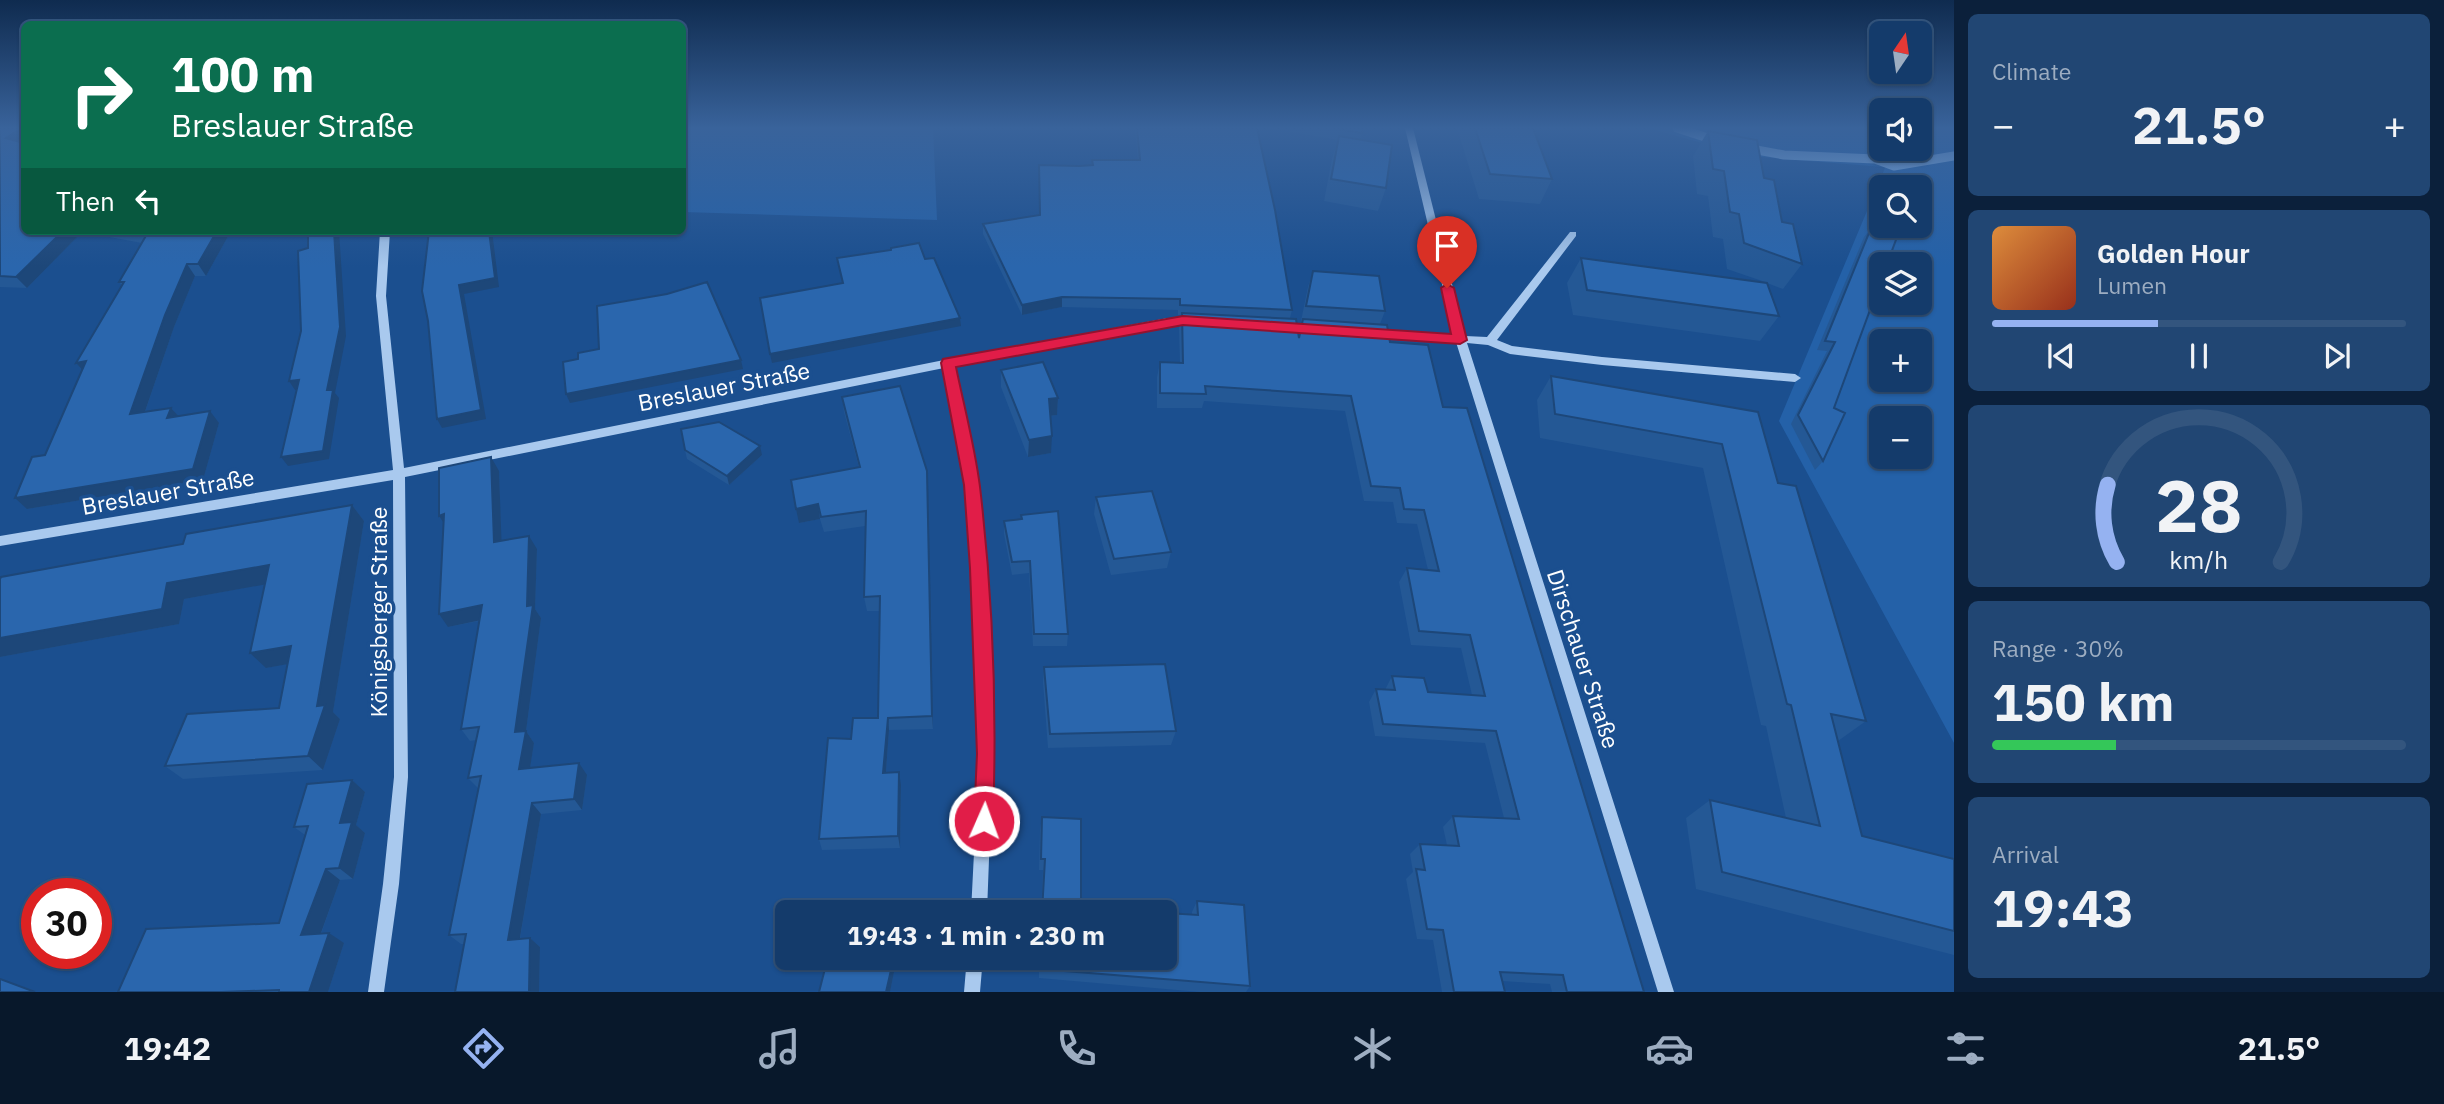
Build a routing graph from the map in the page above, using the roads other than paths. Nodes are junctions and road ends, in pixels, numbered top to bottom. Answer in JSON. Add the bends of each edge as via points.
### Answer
{"nodes":[{"id":1,"x":1420,"y":174,"type":"edge"},
{"id":2,"x":1573,"y":234,"type":"dead end"},
{"id":3,"x":385,"y":235,"type":"edge"},
{"id":4,"x":1215,"y":322,"type":"edge"},
{"id":5,"x":1364,"y":333,"type":"edge"},
{"id":6,"x":1460,"y":340,"type":"junction"},
{"id":7,"x":1490,"y":341,"type":"junction"},
{"id":8,"x":948,"y":363,"type":"junction"},
{"id":9,"x":1795,"y":378,"type":"dead end"},
{"id":10,"x":400,"y":474,"type":"junction"},
{"id":11,"x":0,"y":541,"type":"edge"},
{"id":12,"x":979,"y":900,"type":"edge"},
{"id":13,"x":974,"y":970,"type":"edge"},
{"id":14,"x":376,"y":992,"type":"edge"},
{"id":15,"x":972,"y":992,"type":"edge"},
{"id":16,"x":1666,"y":992,"type":"edge"}],
"edges":[{"from":1,"to":6,"type":"street","name":"Dirschauer Straße"},
{"from":2,"to":7,"type":"street"},
{"from":3,"to":10,"type":"street","name":"Königsberger Straße","via":[[381,296]]},
{"from":4,"to":8,"type":"street","name":"Breslauer Straße","via":[[1168,322]]},
{"from":5,"to":6,"type":"street"},
{"from":6,"to":7,"type":"street"},
{"from":6,"to":16,"type":"street","name":"Dirschauer Straße"},
{"from":7,"to":9,"type":"street","via":[[1510,350]]},
{"from":8,"to":10,"type":"street","name":"Breslauer Straße"},
{"from":8,"to":12,"type":"street","via":[[971,485],[979,568],[986,754]]},
{"from":10,"to":11,"type":"street","name":"Breslauer Straße"},
{"from":10,"to":14,"type":"street","name":"Königsberger Straße","via":[[401,777]]},
{"from":13,"to":15,"type":"street"}]}
